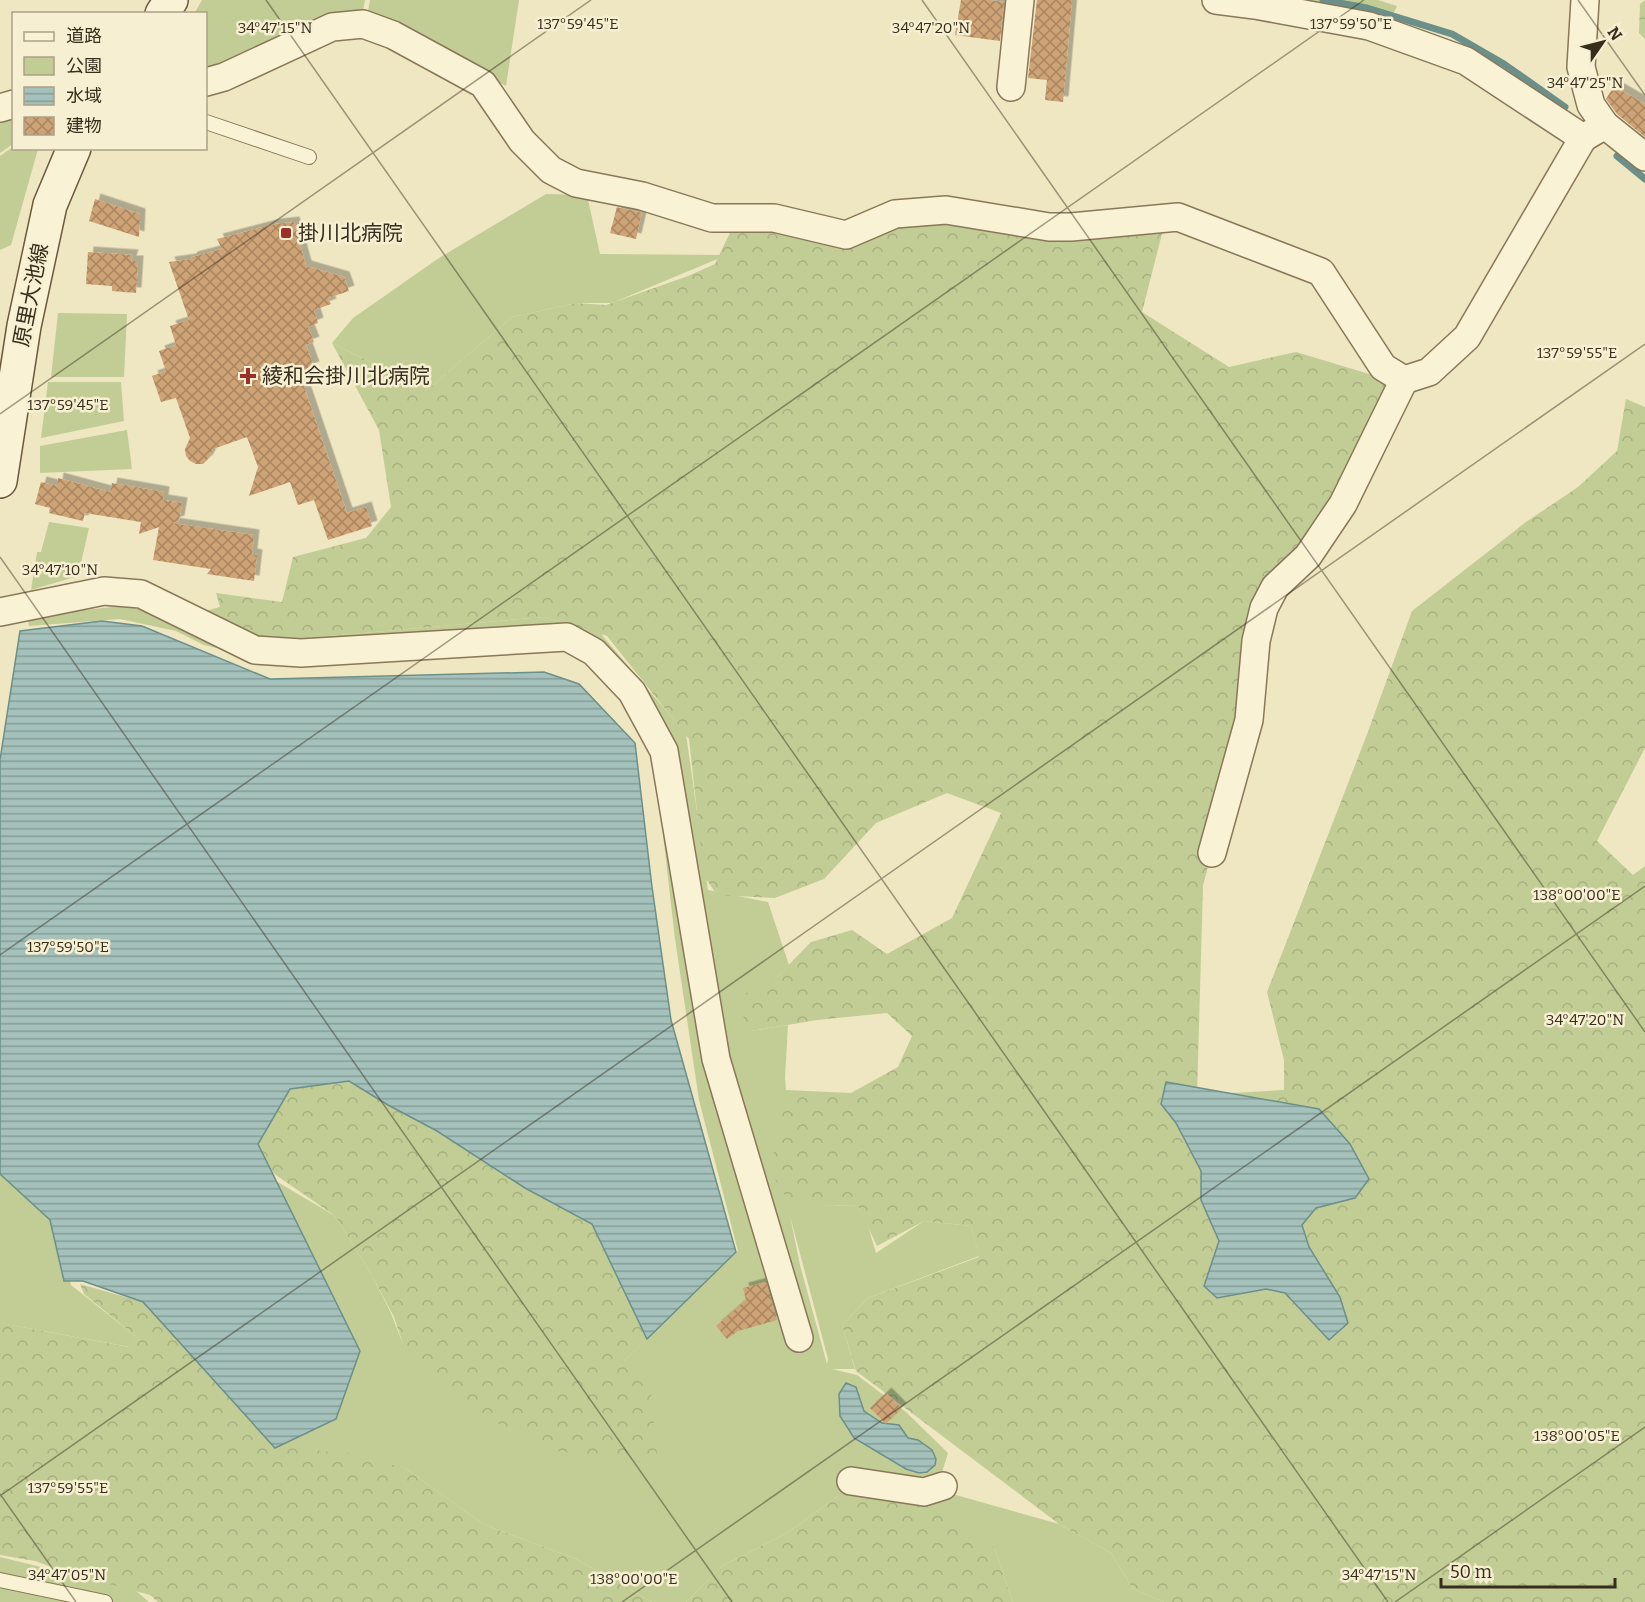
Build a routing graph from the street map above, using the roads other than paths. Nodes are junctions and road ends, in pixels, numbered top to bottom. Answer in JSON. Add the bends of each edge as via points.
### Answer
{"nodes":[{"id":1,"x":1020,"y":0,"type":"edge"},
{"id":2,"x":1216,"y":0,"type":"edge"},
{"id":3,"x":1585,"y":0,"type":"edge"},
{"id":4,"x":207,"y":82,"type":"edge"},
{"id":5,"x":1011,"y":87,"type":"dead end"},
{"id":6,"x":207,"y":122,"type":"edge"},
{"id":7,"x":1595,"y":132,"type":"junction"},
{"id":8,"x":73,"y":150,"type":"edge"},
{"id":9,"x":309,"y":157,"type":"dead end"},
{"id":10,"x":1645,"y":158,"type":"edge"},
{"id":11,"x":1404,"y":380,"type":"junction"},
{"id":12,"x":0,"y":481,"type":"edge"},
{"id":13,"x":0,"y":612,"type":"edge"},
{"id":14,"x":1212,"y":853,"type":"dead end"},
{"id":15,"x":799,"y":1338,"type":"dead end"},
{"id":16,"x":851,"y":1481,"type":"dead end"},
{"id":17,"x":943,"y":1486,"type":"dead end"},
{"id":18,"x":0,"y":1580,"type":"edge"},
{"id":19,"x":105,"y":1602,"type":"edge"}],
"edges":[{"from":1,"to":5,"type":"street"},
{"from":2,"to":7,"type":"street","via":[[1369,26],[1466,62]]},
{"from":3,"to":7,"type":"street","via":[[1581,67]]},
{"from":4,"to":11,"type":"street","via":[[332,27],[363,24],[393,35],[483,84],[522,141],[551,170],[576,183],[642,196],[712,218],[774,218],[846,235],[895,214],[946,210],[1049,227],[1178,217],[1321,272],[1383,368]]},
{"from":6,"to":9,"type":"lane"},
{"from":7,"to":10,"type":"street"},
{"from":7,"to":11,"type":"street","via":[[1467,337],[1429,372]]},
{"from":8,"to":12,"type":"main road","name":"原里大池線","via":[[50,205],[24,326]]},
{"from":11,"to":14,"type":"street","via":[[1343,504],[1308,556],[1275,587],[1264,608],[1256,641],[1249,720]]},
{"from":13,"to":15,"type":"street","via":[[104,591],[141,594],[255,650],[301,653],[567,637],[594,652],[632,692],[664,751],[716,1059]]},
{"from":16,"to":17,"type":"street","via":[[924,1492]]},
{"from":18,"to":19,"type":"lane"}]}
